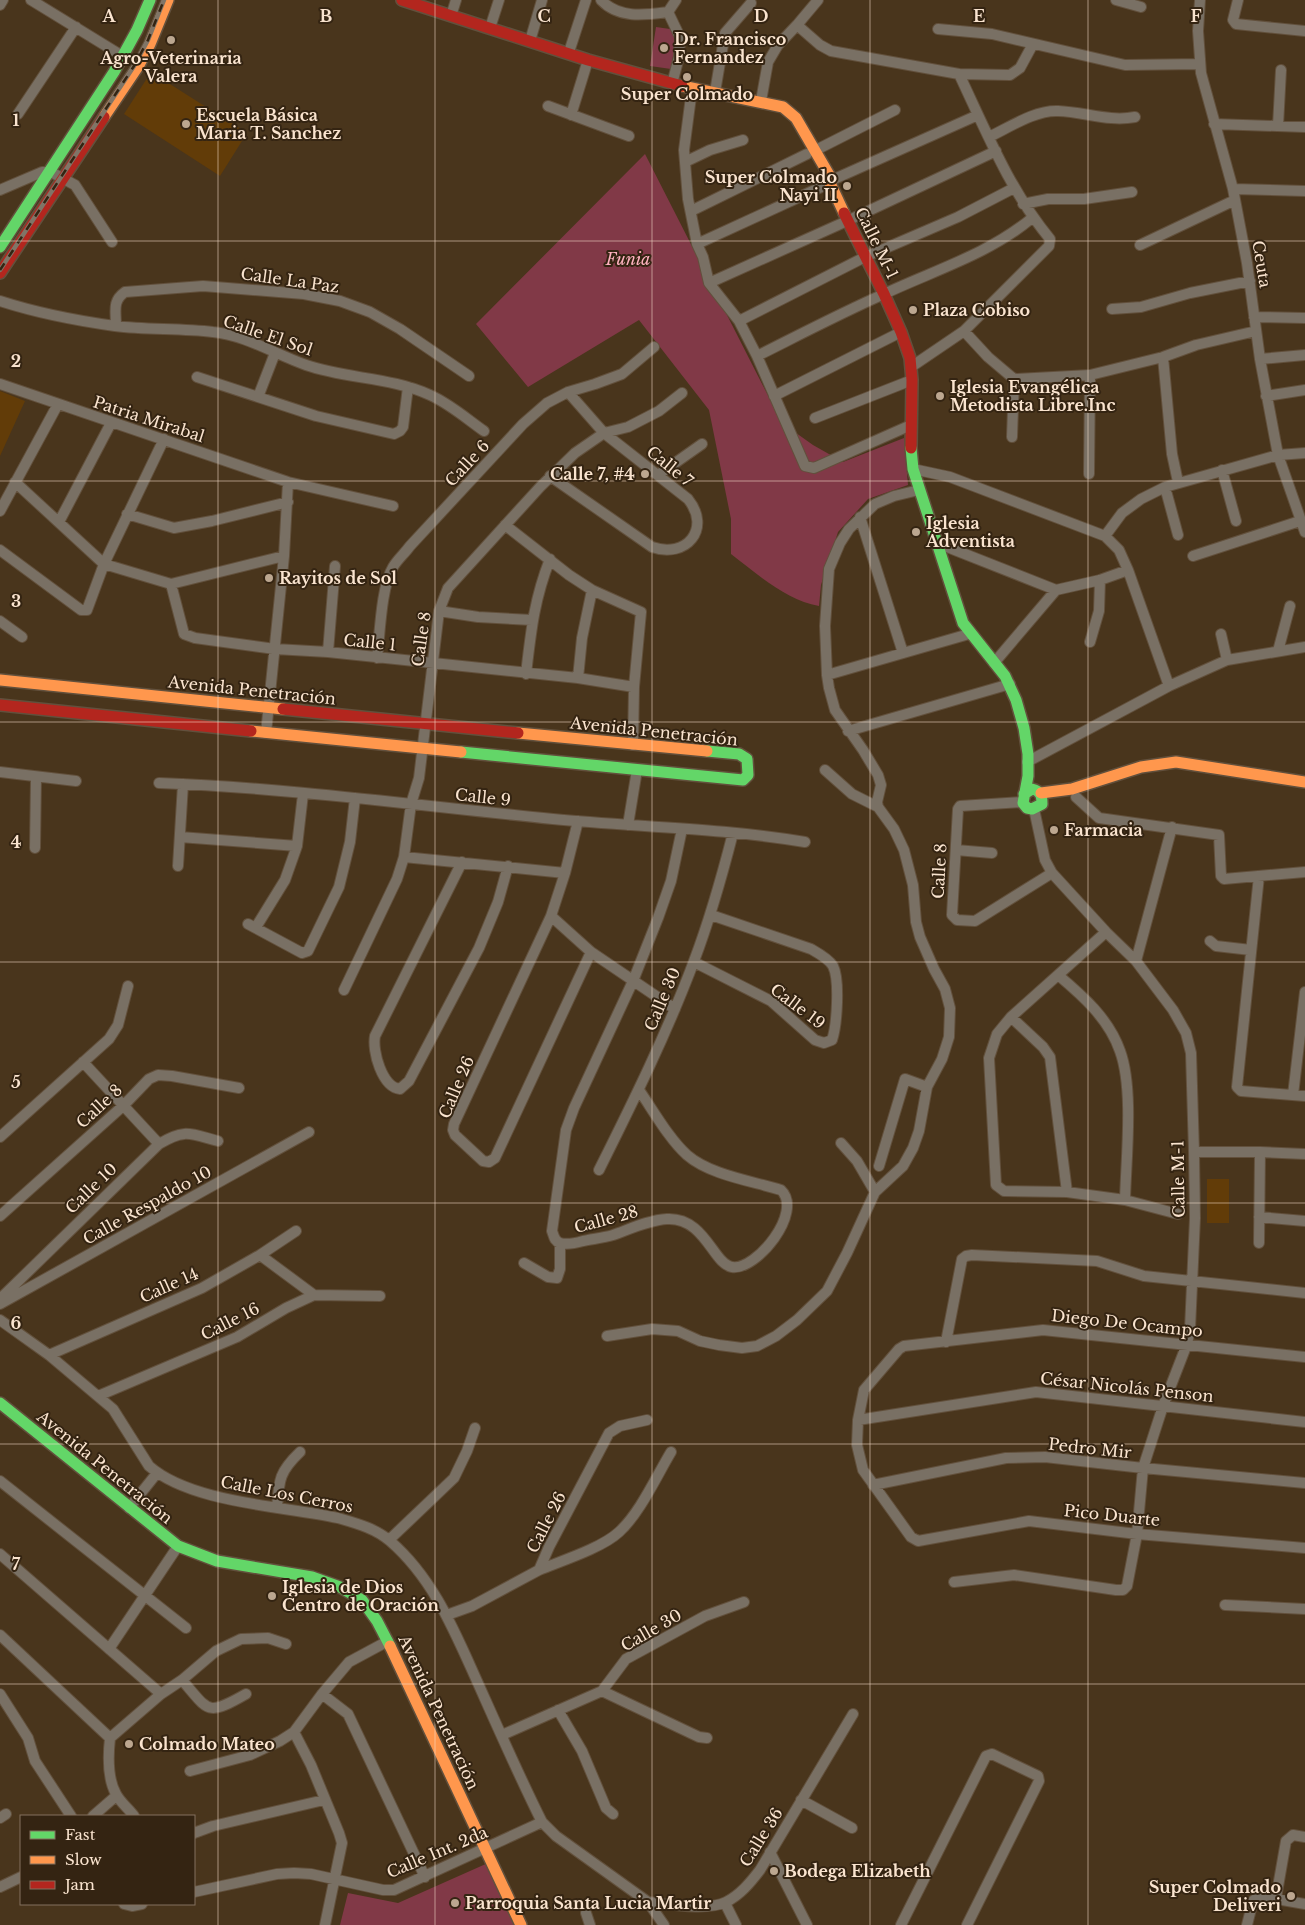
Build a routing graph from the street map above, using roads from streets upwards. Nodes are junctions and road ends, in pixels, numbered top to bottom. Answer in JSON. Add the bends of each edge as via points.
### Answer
{"nodes":[{"id":1,"x":3,"y":0,"type":"edge"},
{"id":2,"x":32,"y":0,"type":"edge"},
{"id":3,"x":150,"y":0,"type":"edge"},
{"id":4,"x":168,"y":0,"type":"edge"},
{"id":5,"x":456,"y":0,"type":"edge"},
{"id":6,"x":499,"y":0,"type":"edge"},
{"id":7,"x":542,"y":0,"type":"edge"},
{"id":8,"x":586,"y":0,"type":"edge"},
{"id":9,"x":601,"y":0,"type":"edge"},
{"id":10,"x":676,"y":0,"type":"edge"},
{"id":11,"x":818,"y":0,"type":"edge"},
{"id":12,"x":1116,"y":0,"type":"edge"},
{"id":13,"x":1200,"y":0,"type":"edge"},
{"id":14,"x":1238,"y":0,"type":"edge"},
{"id":15,"x":409,"y":1,"type":"edge"},
{"id":16,"x":751,"y":3,"type":"dead end"},
{"id":17,"x":0,"y":5,"type":"edge"},
{"id":18,"x":1141,"y":7,"type":"dead end"},
{"id":19,"x":668,"y":12,"type":"junction"},
{"id":20,"x":451,"y":16,"type":"junction"},
{"id":21,"x":797,"y":25,"type":"junction"},
{"id":22,"x":76,"y":27,"type":"junction"},
{"id":23,"x":490,"y":28,"type":"junction"},
{"id":24,"x":938,"y":29,"type":"dead end"},
{"id":25,"x":1305,"y":31,"type":"edge"},
{"id":26,"x":530,"y":41,"type":"junction"},
{"id":27,"x":1033,"y":44,"type":"junction"},
{"id":28,"x":569,"y":52,"type":"junction"},
{"id":29,"x":124,"y":56,"type":"junction"},
{"id":30,"x":588,"y":60,"type":"junction"},
{"id":31,"x":1200,"y":64,"type":"junction"},
{"id":32,"x":1282,"y":70,"type":"dead end"},
{"id":33,"x":959,"y":74,"type":"junction"},
{"id":34,"x":672,"y":84,"type":"junction"},
{"id":35,"x":692,"y":89,"type":"junction"},
{"id":36,"x":715,"y":92,"type":"junction"},
{"id":37,"x":761,"y":101,"type":"junction"},
{"id":38,"x":548,"y":106,"type":"dead end"},
{"id":39,"x":895,"y":110,"type":"dead end"},
{"id":40,"x":18,"y":114,"type":"dead end"},
{"id":41,"x":571,"y":114,"type":"junction"},
{"id":42,"x":978,"y":115,"type":"junction"},
{"id":43,"x":1135,"y":117,"type":"dead end"},
{"id":44,"x":1214,"y":124,"type":"junction"},
{"id":45,"x":1278,"y":126,"type":"junction"},
{"id":46,"x":1305,"y":127,"type":"edge"},
{"id":47,"x":629,"y":136,"type":"dead end"},
{"id":48,"x":989,"y":137,"type":"junction"},
{"id":49,"x":743,"y":140,"type":"dead end"},
{"id":50,"x":996,"y":151,"type":"junction"},
{"id":51,"x":811,"y":152,"type":"junction"},
{"id":52,"x":685,"y":162,"type":"junction"},
{"id":53,"x":51,"y":172,"type":"junction"},
{"id":54,"x":64,"y":178,"type":"junction"},
{"id":55,"x":831,"y":181,"type":"junction"},
{"id":56,"x":1014,"y":188,"type":"junction"},
{"id":57,"x":1233,"y":189,"type":"junction"},
{"id":58,"x":0,"y":190,"type":"edge"},
{"id":59,"x":1305,"y":191,"type":"edge"},
{"id":60,"x":1132,"y":192,"type":"dead end"},
{"id":61,"x":1235,"y":200,"type":"junction"},
{"id":62,"x":1023,"y":204,"type":"junction"},
{"id":63,"x":691,"y":211,"type":"junction"},
{"id":64,"x":1032,"y":218,"type":"junction"},
{"id":65,"x":847,"y":221,"type":"junction"},
{"id":66,"x":112,"y":242,"type":"dead end"},
{"id":67,"x":697,"y":244,"type":"junction"},
{"id":68,"x":1140,"y":245,"type":"dead end"},
{"id":69,"x":0,"y":247,"type":"edge"},
{"id":70,"x":865,"y":257,"type":"junction"},
{"id":71,"x":0,"y":273,"type":"edge"},
{"id":72,"x":709,"y":282,"type":"junction"},
{"id":73,"x":1250,"y":282,"type":"junction"},
{"id":74,"x":884,"y":294,"type":"junction"},
{"id":75,"x":0,"y":301,"type":"edge"},
{"id":76,"x":1112,"y":309,"type":"dead end"},
{"id":77,"x":1254,"y":317,"type":"junction"},
{"id":78,"x":1305,"y":318,"type":"edge"},
{"id":79,"x":739,"y":321,"type":"junction"},
{"id":80,"x":116,"y":326,"type":"junction"},
{"id":81,"x":964,"y":331,"type":"junction"},
{"id":82,"x":1256,"y":331,"type":"junction"},
{"id":83,"x":901,"y":332,"type":"junction"},
{"id":84,"x":654,"y":347,"type":"dead end"},
{"id":85,"x":275,"y":353,"type":"junction"},
{"id":86,"x":757,"y":356,"type":"junction"},
{"id":87,"x":1305,"y":356,"type":"edge"},
{"id":88,"x":1163,"y":357,"type":"junction"},
{"id":89,"x":1260,"y":359,"type":"junction"},
{"id":90,"x":911,"y":367,"type":"junction"},
{"id":91,"x":1090,"y":375,"type":"junction"},
{"id":92,"x":469,"y":376,"type":"dead end"},
{"id":93,"x":197,"y":377,"type":"dead end"},
{"id":94,"x":1014,"y":379,"type":"junction"},
{"id":95,"x":0,"y":380,"type":"edge"},
{"id":96,"x":912,"y":380,"type":"junction"},
{"id":97,"x":0,"y":384,"type":"edge"},
{"id":98,"x":408,"y":387,"type":"junction"},
{"id":99,"x":1305,"y":390,"type":"edge"},
{"id":100,"x":568,"y":392,"type":"junction"},
{"id":101,"x":682,"y":393,"type":"dead end"},
{"id":102,"x":774,"y":396,"type":"junction"},
{"id":103,"x":1266,"y":396,"type":"junction"},
{"id":104,"x":258,"y":398,"type":"junction"},
{"id":105,"x":55,"y":403,"type":"junction"},
{"id":106,"x":815,"y":418,"type":"dead end"},
{"id":107,"x":111,"y":423,"type":"junction"},
{"id":108,"x":911,"y":425,"type":"junction"},
{"id":109,"x":484,"y":431,"type":"dead end"},
{"id":110,"x":604,"y":433,"type":"junction"},
{"id":111,"x":1012,"y":437,"type":"dead end"},
{"id":112,"x":164,"y":439,"type":"junction"},
{"id":113,"x":702,"y":444,"type":"dead end"},
{"id":114,"x":1305,"y":453,"type":"edge"},
{"id":115,"x":1278,"y":455,"type":"junction"},
{"id":116,"x":913,"y":468,"type":"junction"},
{"id":117,"x":1222,"y":470,"type":"junction"},
{"id":118,"x":1089,"y":474,"type":"dead end"},
{"id":119,"x":658,"y":475,"type":"junction"},
{"id":120,"x":550,"y":476,"type":"junction"},
{"id":121,"x":15,"y":482,"type":"junction"},
{"id":122,"x":288,"y":482,"type":"junction"},
{"id":123,"x":1178,"y":482,"type":"junction"},
{"id":124,"x":1165,"y":487,"type":"junction"},
{"id":125,"x":919,"y":490,"type":"junction"},
{"id":126,"x":288,"y":502,"type":"junction"},
{"id":127,"x":393,"y":506,"type":"dead end"},
{"id":128,"x":0,"y":511,"type":"edge"},
{"id":129,"x":127,"y":514,"type":"junction"},
{"id":130,"x":860,"y":517,"type":"junction"},
{"id":131,"x":1236,"y":521,"type":"dead end"},
{"id":132,"x":1300,"y":521,"type":"junction"},
{"id":133,"x":59,"y":522,"type":"junction"},
{"id":134,"x":505,"y":526,"type":"junction"},
{"id":135,"x":1305,"y":532,"type":"edge"},
{"id":136,"x":1178,"y":535,"type":"dead end"},
{"id":137,"x":1105,"y":536,"type":"junction"},
{"id":138,"x":937,"y":544,"type":"junction"},
{"id":139,"x":0,"y":550,"type":"edge"},
{"id":140,"x":284,"y":556,"type":"junction"},
{"id":141,"x":1193,"y":556,"type":"dead end"},
{"id":142,"x":550,"y":559,"type":"junction"},
{"id":143,"x":104,"y":564,"type":"junction"},
{"id":144,"x":335,"y":566,"type":"dead end"},
{"id":145,"x":1128,"y":570,"type":"junction"},
{"id":146,"x":1100,"y":580,"type":"junction"},
{"id":147,"x":171,"y":584,"type":"junction"},
{"id":148,"x":592,"y":590,"type":"junction"},
{"id":149,"x":1056,"y":590,"type":"junction"},
{"id":150,"x":1290,"y":606,"type":"dead end"},
{"id":151,"x":439,"y":611,"type":"junction"},
{"id":152,"x":532,"y":620,"type":"junction"},
{"id":153,"x":0,"y":621,"type":"edge"},
{"id":154,"x":969,"y":634,"type":"junction"},
{"id":155,"x":1221,"y":634,"type":"dead end"},
{"id":156,"x":22,"y":637,"type":"dead end"},
{"id":157,"x":1090,"y":642,"type":"dead end"},
{"id":158,"x":1305,"y":647,"type":"edge"},
{"id":159,"x":275,"y":649,"type":"junction"},
{"id":160,"x":1278,"y":651,"type":"junction"},
{"id":161,"x":328,"y":652,"type":"junction"},
{"id":162,"x":903,"y":653,"type":"junction"},
{"id":163,"x":377,"y":658,"type":"junction"},
{"id":164,"x":1227,"y":660,"type":"junction"},
{"id":165,"x":433,"y":663,"type":"junction"},
{"id":166,"x":994,"y":663,"type":"junction"},
{"id":167,"x":526,"y":674,"type":"junction"},
{"id":168,"x":827,"y":675,"type":"junction"},
{"id":169,"x":578,"y":678,"type":"junction"},
{"id":170,"x":0,"y":680,"type":"edge"},
{"id":171,"x":1010,"y":684,"type":"junction"},
{"id":172,"x":1169,"y":686,"type":"junction"},
{"id":173,"x":634,"y":687,"type":"junction"},
{"id":174,"x":0,"y":706,"type":"edge"},
{"id":175,"x":269,"y":708,"type":"junction"},
{"id":176,"x":426,"y":723,"type":"junction"},
{"id":177,"x":848,"y":731,"type":"junction"},
{"id":178,"x":266,"y":733,"type":"junction"},
{"id":179,"x":633,"y":746,"type":"junction"},
{"id":180,"x":422,"y":749,"type":"junction"},
{"id":181,"x":1027,"y":762,"type":"junction"},
{"id":182,"x":637,"y":770,"type":"junction"},
{"id":183,"x":825,"y":770,"type":"dead end"},
{"id":184,"x":0,"y":772,"type":"edge"},
{"id":185,"x":36,"y":776,"type":"junction"},
{"id":186,"x":1028,"y":776,"type":"junction"},
{"id":187,"x":76,"y":781,"type":"dead end"},
{"id":188,"x":1305,"y":782,"type":"edge"},
{"id":189,"x":159,"y":783,"type":"dead end"},
{"id":190,"x":183,"y":784,"type":"junction"},
{"id":191,"x":1305,"y":790,"type":"edge"},
{"id":192,"x":303,"y":794,"type":"junction"},
{"id":193,"x":1076,"y":797,"type":"junction"},
{"id":194,"x":355,"y":798,"type":"junction"},
{"id":195,"x":1024,"y":798,"type":"junction"},
{"id":196,"x":1039,"y":799,"type":"junction"},
{"id":197,"x":411,"y":804,"type":"junction"},
{"id":198,"x":878,"y":807,"type":"junction"},
{"id":199,"x":578,"y":821,"type":"junction"},
{"id":200,"x":628,"y":825,"type":"junction"},
{"id":201,"x":1172,"y":828,"type":"junction"},
{"id":202,"x":682,"y":829,"type":"junction"},
{"id":203,"x":733,"y":833,"type":"junction"},
{"id":204,"x":180,"y":837,"type":"junction"},
{"id":205,"x":805,"y":842,"type":"dead end"},
{"id":206,"x":296,"y":846,"type":"junction"},
{"id":207,"x":35,"y":848,"type":"dead end"},
{"id":208,"x":956,"y":850,"type":"junction"},
{"id":209,"x":992,"y":853,"type":"dead end"},
{"id":210,"x":404,"y":857,"type":"junction"},
{"id":211,"x":462,"y":862,"type":"junction"},
{"id":212,"x":178,"y":866,"type":"dead end"},
{"id":213,"x":508,"y":866,"type":"junction"},
{"id":214,"x":1305,"y":872,"type":"edge"},
{"id":215,"x":565,"y":873,"type":"junction"},
{"id":216,"x":1052,"y":873,"type":"junction"},
{"id":217,"x":1259,"y":876,"type":"junction"},
{"id":218,"x":711,"y":915,"type":"junction"},
{"id":219,"x":552,"y":916,"type":"junction"},
{"id":220,"x":1106,"y":932,"type":"junction"},
{"id":221,"x":1210,"y":941,"type":"dead end"},
{"id":222,"x":1251,"y":950,"type":"junction"},
{"id":223,"x":591,"y":952,"type":"junction"},
{"id":224,"x":1136,"y":961,"type":"junction"},
{"id":225,"x":694,"y":962,"type":"junction"},
{"id":226,"x":1058,"y":975,"type":"junction"},
{"id":227,"x":633,"y":981,"type":"junction"},
{"id":228,"x":128,"y":986,"type":"dead end"},
{"id":229,"x":344,"y":990,"type":"dead end"},
{"id":230,"x":1305,"y":992,"type":"edge"},
{"id":231,"x":675,"y":1009,"type":"junction"},
{"id":232,"x":1011,"y":1017,"type":"junction"},
{"id":233,"x":83,"y":1062,"type":"junction"},
{"id":234,"x":927,"y":1087,"type":"junction"},
{"id":235,"x":238,"y":1088,"type":"dead end"},
{"id":236,"x":639,"y":1090,"type":"junction"},
{"id":237,"x":1293,"y":1095,"type":"junction"},
{"id":238,"x":1305,"y":1096,"type":"edge"},
{"id":239,"x":124,"y":1105,"type":"junction"},
{"id":240,"x":309,"y":1132,"type":"dead end"},
{"id":241,"x":0,"y":1137,"type":"edge"},
{"id":242,"x":218,"y":1141,"type":"dead end"},
{"id":243,"x":841,"y":1143,"type":"dead end"},
{"id":244,"x":159,"y":1144,"type":"junction"},
{"id":245,"x":1194,"y":1152,"type":"junction"},
{"id":246,"x":1260,"y":1152,"type":"junction"},
{"id":247,"x":1305,"y":1154,"type":"edge"},
{"id":248,"x":879,"y":1166,"type":"dead end"},
{"id":249,"x":599,"y":1170,"type":"dead end"},
{"id":250,"x":875,"y":1192,"type":"junction"},
{"id":251,"x":1067,"y":1192,"type":"junction"},
{"id":252,"x":1125,"y":1200,"type":"junction"},
{"id":253,"x":1178,"y":1214,"type":"dead end"},
{"id":254,"x":0,"y":1216,"type":"edge"},
{"id":255,"x":1259,"y":1216,"type":"junction"},
{"id":256,"x":1305,"y":1220,"type":"edge"},
{"id":257,"x":296,"y":1231,"type":"dead end"},
{"id":258,"x":560,"y":1243,"type":"junction"},
{"id":259,"x":1258,"y":1243,"type":"dead end"},
{"id":260,"x":260,"y":1255,"type":"junction"},
{"id":261,"x":524,"y":1263,"type":"dead end"},
{"id":262,"x":1193,"y":1280,"type":"junction"},
{"id":263,"x":1305,"y":1293,"type":"edge"},
{"id":264,"x":314,"y":1295,"type":"junction"},
{"id":265,"x":380,"y":1296,"type":"dead end"},
{"id":266,"x":0,"y":1298,"type":"edge"},
{"id":267,"x":0,"y":1304,"type":"edge"},
{"id":268,"x":0,"y":1320,"type":"edge"},
{"id":269,"x":607,"y":1336,"type":"dead end"},
{"id":270,"x":946,"y":1342,"type":"junction"},
{"id":271,"x":1187,"y":1344,"type":"junction"},
{"id":272,"x":49,"y":1356,"type":"junction"},
{"id":273,"x":1305,"y":1357,"type":"edge"},
{"id":274,"x":98,"y":1396,"type":"junction"},
{"id":275,"x":0,"y":1403,"type":"edge"},
{"id":276,"x":1163,"y":1406,"type":"junction"},
{"id":277,"x":647,"y":1420,"type":"dead end"},
{"id":278,"x":858,"y":1420,"type":"junction"},
{"id":279,"x":1305,"y":1422,"type":"edge"},
{"id":280,"x":475,"y":1428,"type":"dead end"},
{"id":281,"x":300,"y":1452,"type":"dead end"},
{"id":282,"x":671,"y":1452,"type":"dead end"},
{"id":283,"x":1143,"y":1468,"type":"junction"},
{"id":284,"x":157,"y":1473,"type":"junction"},
{"id":285,"x":0,"y":1481,"type":"edge"},
{"id":286,"x":1305,"y":1483,"type":"edge"},
{"id":287,"x":874,"y":1485,"type":"junction"},
{"id":288,"x":129,"y":1508,"type":"junction"},
{"id":289,"x":277,"y":1508,"type":"junction"},
{"id":290,"x":1137,"y":1534,"type":"junction"},
{"id":291,"x":389,"y":1540,"type":"junction"},
{"id":292,"x":918,"y":1541,"type":"joint"},
{"id":293,"x":178,"y":1546,"type":"junction"},
{"id":294,"x":1305,"y":1548,"type":"edge"},
{"id":295,"x":0,"y":1554,"type":"edge"},
{"id":296,"x":539,"y":1570,"type":"junction"},
{"id":297,"x":954,"y":1582,"type":"dead end"},
{"id":298,"x":144,"y":1595,"type":"junction"},
{"id":299,"x":744,"y":1602,"type":"dead end"},
{"id":300,"x":1225,"y":1606,"type":"dead end"},
{"id":301,"x":1305,"y":1609,"type":"edge"},
{"id":302,"x":447,"y":1615,"type":"junction"},
{"id":303,"x":186,"y":1628,"type":"dead end"},
{"id":304,"x":0,"y":1635,"type":"edge"},
{"id":305,"x":388,"y":1641,"type":"junction"},
{"id":306,"x":286,"y":1644,"type":"dead end"},
{"id":307,"x":109,"y":1649,"type":"junction"},
{"id":308,"x":182,"y":1680,"type":"junction"},
{"id":309,"x":602,"y":1691,"type":"junction"},
{"id":310,"x":0,"y":1694,"type":"edge"},
{"id":311,"x":161,"y":1694,"type":"junction"},
{"id":312,"x":246,"y":1694,"type":"dead end"},
{"id":313,"x":322,"y":1694,"type":"junction"},
{"id":314,"x":558,"y":1710,"type":"junction"},
{"id":315,"x":853,"y":1714,"type":"dead end"},
{"id":316,"x":294,"y":1732,"type":"junction"},
{"id":317,"x":502,"y":1735,"type":"junction"},
{"id":318,"x":110,"y":1738,"type":"junction"},
{"id":319,"x":707,"y":1738,"type":"dead end"},
{"id":320,"x":190,"y":1771,"type":"dead end"},
{"id":321,"x":116,"y":1796,"type":"junction"},
{"id":322,"x":324,"y":1800,"type":"junction"},
{"id":323,"x":801,"y":1800,"type":"junction"},
{"id":324,"x":613,"y":1814,"type":"dead end"},
{"id":325,"x":70,"y":1815,"type":"edge"},
{"id":326,"x":94,"y":1815,"type":"edge"},
{"id":327,"x":133,"y":1815,"type":"edge"},
{"id":328,"x":542,"y":1822,"type":"junction"},
{"id":329,"x":852,"y":1828,"type":"dead end"},
{"id":330,"x":195,"y":1833,"type":"edge"},
{"id":331,"x":1305,"y":1837,"type":"edge"},
{"id":332,"x":485,"y":1848,"type":"junction"},
{"id":333,"x":770,"y":1852,"type":"junction"},
{"id":334,"x":20,"y":1877,"type":"edge"},
{"id":335,"x":424,"y":1877,"type":"junction"},
{"id":336,"x":333,"y":1880,"type":"junction"},
{"id":337,"x":0,"y":1887,"type":"edge"},
{"id":338,"x":195,"y":1892,"type":"edge"},
{"id":339,"x":1276,"y":1898,"type":"junction"},
{"id":340,"x":648,"y":1902,"type":"junction"},
{"id":341,"x":725,"y":1903,"type":"junction"},
{"id":342,"x":1305,"y":1904,"type":"edge"},
{"id":343,"x":586,"y":1913,"type":"dead end"},
{"id":344,"x":325,"y":1925,"type":"edge"},
{"id":345,"x":521,"y":1925,"type":"edge"},
{"id":346,"x":590,"y":1925,"type":"edge"},
{"id":347,"x":664,"y":1925,"type":"edge"},
{"id":348,"x":736,"y":1925,"type":"edge"},
{"id":349,"x":807,"y":1925,"type":"edge"},
{"id":350,"x":901,"y":1925,"type":"edge"},
{"id":351,"x":967,"y":1925,"type":"edge"},
{"id":352,"x":1247,"y":1925,"type":"edge"}],
"edges":[{"from":1,"to":17,"type":"street"},
{"from":2,"to":22,"type":"street"},
{"from":3,"to":29,"type":"street"},
{"from":4,"to":54,"type":"street","via":[[139,65]]},
{"from":5,"to":20,"type":"street"},
{"from":6,"to":23,"type":"street"},
{"from":7,"to":26,"type":"street"},
{"from":8,"to":28,"type":"street"},
{"from":9,"to":19,"type":"street","via":[[624,14]]},
{"from":10,"to":19,"type":"street"},
{"from":11,"to":21,"type":"street"},
{"from":12,"to":18,"type":"street"},
{"from":13,"to":31,"type":"street","name":"Ceuta"},
{"from":14,"to":25,"type":"street","via":[[1233,20],[1236,24]]},
{"from":15,"to":20,"type":"street","name":"Calle M-1"},
{"from":16,"to":36,"type":"street","via":[[726,33]]},
{"from":19,"to":34,"type":"street","via":[[680,37]]},
{"from":20,"to":23,"type":"street","name":"Calle M-1"},
{"from":21,"to":33,"type":"street","via":[[831,51]]},
{"from":21,"to":37,"type":"street","via":[[778,45],[768,62]]},
{"from":22,"to":29,"type":"street"},
{"from":22,"to":40,"type":"street"},
{"from":23,"to":26,"type":"street","name":"Calle M-1"},
{"from":24,"to":27,"type":"street","via":[[992,34]]},
{"from":26,"to":28,"type":"street","name":"Calle M-1"},
{"from":27,"to":31,"type":"street","via":[[1125,65]]},
{"from":27,"to":33,"type":"street","via":[[1020,68],[1010,75]]},
{"from":28,"to":30,"type":"street","name":"Calle M-1"},
{"from":29,"to":53,"type":"street"},
{"from":30,"to":34,"type":"street","name":"Calle M-1"},
{"from":30,"to":41,"type":"street"},
{"from":31,"to":44,"type":"street","name":"Ceuta"},
{"from":32,"to":45,"type":"street"},
{"from":33,"to":42,"type":"street"},
{"from":34,"to":35,"type":"street","name":"Calle M-1"},
{"from":35,"to":36,"type":"street","name":"Calle M-1"},
{"from":35,"to":52,"type":"street"},
{"from":36,"to":37,"type":"street","name":"Calle M-1"},
{"from":37,"to":51,"type":"street","name":"Calle M-1","via":[[783,107],[796,118]]},
{"from":38,"to":41,"type":"street"},
{"from":39,"to":51,"type":"street"},
{"from":41,"to":47,"type":"street"},
{"from":42,"to":48,"type":"street"},
{"from":42,"to":55,"type":"street"},
{"from":43,"to":48,"type":"street","via":[[1112,119],[1046,112]]},
{"from":44,"to":45,"type":"street"},
{"from":44,"to":57,"type":"street","name":"Ceuta"},
{"from":45,"to":46,"type":"street"},
{"from":48,"to":50,"type":"street"},
{"from":49,"to":52,"type":"street"},
{"from":50,"to":56,"type":"street"},
{"from":50,"to":65,"type":"street"},
{"from":51,"to":55,"type":"street","name":"Calle M-1"},
{"from":51,"to":63,"type":"street"},
{"from":52,"to":63,"type":"street"},
{"from":53,"to":54,"type":"street"},
{"from":53,"to":58,"type":"street","via":[[42,172]]},
{"from":53,"to":69,"type":"street"},
{"from":54,"to":66,"type":"street","via":[[75,185]]},
{"from":54,"to":71,"type":"street"},
{"from":55,"to":65,"type":"street","name":"Calle M-1"},
{"from":55,"to":67,"type":"street"},
{"from":56,"to":62,"type":"street"},
{"from":56,"to":70,"type":"street","via":[[958,217]]},
{"from":57,"to":59,"type":"street"},
{"from":57,"to":61,"type":"street","name":"Ceuta"},
{"from":60,"to":62,"type":"street"},
{"from":61,"to":68,"type":"street"},
{"from":61,"to":73,"type":"street","name":"Ceuta"},
{"from":62,"to":64,"type":"street"},
{"from":63,"to":67,"type":"street"},
{"from":64,"to":74,"type":"street","via":[[994,245]]},
{"from":64,"to":81,"type":"street","via":[[1050,239],[1049,246]]},
{"from":65,"to":70,"type":"street","name":"Calle M-1"},
{"from":65,"to":72,"type":"street"},
{"from":67,"to":72,"type":"street"},
{"from":70,"to":74,"type":"street","name":"Calle M-1"},
{"from":70,"to":79,"type":"street"},
{"from":72,"to":79,"type":"street"},
{"from":73,"to":76,"type":"street","via":[[1190,293],[1140,307]]},
{"from":73,"to":77,"type":"street","name":"Ceuta"},
{"from":74,"to":83,"type":"street","name":"Calle M-1"},
{"from":74,"to":86,"type":"street"},
{"from":75,"to":80,"type":"street","name":"Calle El Sol"},
{"from":77,"to":78,"type":"street"},
{"from":77,"to":82,"type":"street","name":"Ceuta"},
{"from":79,"to":86,"type":"street"},
{"from":80,"to":85,"type":"street","name":"Calle El Sol","via":[[213,332]]},
{"from":80,"to":92,"type":"street","name":"Calle La Paz","via":[[116,303],[125,292],[203,286],[304,294],[340,301],[370,312]]},
{"from":81,"to":90,"type":"street"},
{"from":81,"to":94,"type":"street"},
{"from":82,"to":88,"type":"street","via":[[1196,345]]},
{"from":82,"to":89,"type":"street","name":"Ceuta"},
{"from":83,"to":90,"type":"street","name":"Calle M-1"},
{"from":83,"to":102,"type":"street"},
{"from":84,"to":100,"type":"street","name":"Calle 6","via":[[622,374]]},
{"from":85,"to":98,"type":"street","name":"Calle El Sol","via":[[333,373]]},
{"from":85,"to":104,"type":"street"},
{"from":86,"to":102,"type":"street"},
{"from":87,"to":89,"type":"street"},
{"from":88,"to":91,"type":"street"},
{"from":88,"to":123,"type":"street","via":[[1172,454]]},
{"from":89,"to":103,"type":"street","name":"Ceuta"},
{"from":90,"to":96,"type":"street","name":"Calle M-1"},
{"from":91,"to":94,"type":"street"},
{"from":91,"to":118,"type":"street"},
{"from":93,"to":104,"type":"street"},
{"from":94,"to":111,"type":"street"},
{"from":95,"to":105,"type":"street"},
{"from":96,"to":106,"type":"street"},
{"from":96,"to":108,"type":"street","name":"Calle M-1"},
{"from":97,"to":105,"type":"street","name":"Patria Mirabal"},
{"from":98,"to":104,"type":"street","via":[[404,427],[394,434],[316,416]]},
{"from":98,"to":109,"type":"street","name":"Calle El Sol","via":[[431,395]]},
{"from":99,"to":103,"type":"street"},
{"from":100,"to":110,"type":"street","name":"Calle 7"},
{"from":100,"to":163,"type":"street","name":"Calle 6","via":[[548,403],[523,424],[394,566],[387,583]]},
{"from":101,"to":110,"type":"street","name":"Calle 8","via":[[659,411],[628,427]]},
{"from":102,"to":108,"type":"street","via":[[805,466],[810,468]]},
{"from":103,"to":115,"type":"street","name":"Ceuta"},
{"from":105,"to":107,"type":"street","name":"Patria Mirabal"},
{"from":105,"to":121,"type":"street"},
{"from":107,"to":112,"type":"street","name":"Patria Mirabal"},
{"from":107,"to":133,"type":"street"},
{"from":108,"to":116,"type":"street","name":"Calle M-1"},
{"from":110,"to":119,"type":"street","name":"Calle 7"},
{"from":110,"to":120,"type":"street","name":"Calle 8"},
{"from":112,"to":122,"type":"street","name":"Patria Mirabal"},
{"from":112,"to":129,"type":"street"},
{"from":113,"to":119,"type":"street"},
{"from":114,"to":115,"type":"street"},
{"from":115,"to":117,"type":"street"},
{"from":115,"to":132,"type":"street","name":"Ceuta"},
{"from":116,"to":125,"type":"street","name":"Calle M-1"},
{"from":116,"to":137,"type":"street","via":[[950,477]]},
{"from":117,"to":123,"type":"street"},
{"from":117,"to":131,"type":"street"},
{"from":119,"to":120,"type":"street","name":"Calle 7","via":[[688,499],[698,519],[697,531],[692,538],[675,549],[664,550],[647,545]]},
{"from":120,"to":134,"type":"street","name":"Calle 8"},
{"from":121,"to":128,"type":"street"},
{"from":121,"to":133,"type":"street"},
{"from":122,"to":126,"type":"street"},
{"from":122,"to":127,"type":"street","name":"Patria Mirabal"},
{"from":123,"to":124,"type":"street"},
{"from":124,"to":136,"type":"street"},
{"from":124,"to":137,"type":"street","via":[[1141,499],[1122,514]]},
{"from":125,"to":130,"type":"street","via":[[875,504]]},
{"from":125,"to":138,"type":"street","name":"Calle M-1"},
{"from":126,"to":129,"type":"street","via":[[174,528]]},
{"from":126,"to":140,"type":"street"},
{"from":129,"to":143,"type":"street"},
{"from":130,"to":162,"type":"street"},
{"from":130,"to":168,"type":"street","via":[[840,543],[829,569],[825,626]]},
{"from":132,"to":135,"type":"street","name":"Ceuta"},
{"from":132,"to":141,"type":"street"},
{"from":133,"to":143,"type":"street"},
{"from":134,"to":142,"type":"street"},
{"from":134,"to":151,"type":"street","name":"Calle 8","via":[[448,588]]},
{"from":137,"to":145,"type":"street","via":[[1119,550]]},
{"from":138,"to":149,"type":"street"},
{"from":138,"to":154,"type":"street","name":"Calle M-1"},
{"from":139,"to":143,"type":"street","via":[[84,611]]},
{"from":140,"to":147,"type":"street"},
{"from":140,"to":159,"type":"street"},
{"from":142,"to":148,"type":"street"},
{"from":142,"to":152,"type":"street"},
{"from":143,"to":147,"type":"street"},
{"from":144,"to":161,"type":"street"},
{"from":145,"to":146,"type":"street"},
{"from":145,"to":172,"type":"street"},
{"from":146,"to":149,"type":"street"},
{"from":146,"to":157,"type":"street","via":[[1099,611]]},
{"from":147,"to":159,"type":"street","name":"Calle 1","via":[[185,636]]},
{"from":148,"to":169,"type":"street"},
{"from":148,"to":173,"type":"street","via":[[641,612]]},
{"from":149,"to":166,"type":"street"},
{"from":150,"to":160,"type":"street"},
{"from":151,"to":152,"type":"street"},
{"from":151,"to":165,"type":"street","name":"Calle 8"},
{"from":152,"to":167,"type":"street"},
{"from":153,"to":156,"type":"street"},
{"from":154,"to":162,"type":"street"},
{"from":154,"to":166,"type":"street","name":"Calle M-1"},
{"from":155,"to":164,"type":"street"},
{"from":158,"to":160,"type":"street"},
{"from":159,"to":161,"type":"street","name":"Calle 1"},
{"from":159,"to":175,"type":"street"},
{"from":160,"to":164,"type":"street"},
{"from":161,"to":163,"type":"street","name":"Calle 1"},
{"from":162,"to":168,"type":"street"},
{"from":163,"to":165,"type":"street","name":"Calle 1"},
{"from":164,"to":172,"type":"street"},
{"from":165,"to":167,"type":"street","name":"Calle 1"},
{"from":165,"to":176,"type":"street","name":"Calle 8"},
{"from":166,"to":171,"type":"street","name":"Calle M-1"},
{"from":167,"to":169,"type":"street","name":"Calle 1"},
{"from":168,"to":177,"type":"street","via":[[835,710]]},
{"from":169,"to":173,"type":"street","name":"Calle 1"},
{"from":170,"to":175,"type":"street","name":"Avenida Penetración"},
{"from":171,"to":177,"type":"street"},
{"from":171,"to":181,"type":"street","name":"Calle M-1","via":[[1024,729]]},
{"from":172,"to":181,"type":"street"},
{"from":173,"to":179,"type":"street"},
{"from":174,"to":178,"type":"street","name":"Avenida Penetración"},
{"from":175,"to":176,"type":"street","name":"Avenida Penetración"},
{"from":175,"to":178,"type":"street"},
{"from":176,"to":179,"type":"street","name":"Avenida Penetración"},
{"from":176,"to":180,"type":"street","name":"Calle 8"},
{"from":177,"to":198,"type":"street","via":[[878,775],[881,785]]},
{"from":178,"to":180,"type":"street","name":"Avenida Penetración"},
{"from":179,"to":182,"type":"street","name":"Avenida Penetración","via":[[739,754],[749,763],[748,776],[743,780]]},
{"from":180,"to":182,"type":"street","name":"Avenida Penetración"},
{"from":180,"to":197,"type":"street","name":"Calle 8","via":[[419,778]]},
{"from":181,"to":186,"type":"street","name":"Calle M-1"},
{"from":182,"to":200,"type":"street"},
{"from":183,"to":198,"type":"street","via":[[852,794]]},
{"from":184,"to":185,"type":"street"},
{"from":185,"to":187,"type":"street"},
{"from":185,"to":207,"type":"street"},
{"from":186,"to":195,"type":"street","name":"Calle M-1"},
{"from":186,"to":196,"type":"street","name":"Calle M-1"},
{"from":188,"to":196,"type":"street","via":[[1176,762],[1141,767]]},
{"from":189,"to":190,"type":"street","name":"Calle 9"},
{"from":190,"to":192,"type":"street","name":"Calle 9"},
{"from":190,"to":204,"type":"street"},
{"from":191,"to":193,"type":"street","via":[[1172,771],[1127,779]]},
{"from":192,"to":194,"type":"street","name":"Calle 9"},
{"from":192,"to":206,"type":"street"},
{"from":193,"to":196,"type":"street"},
{"from":193,"to":201,"type":"street","via":[[1099,818]]},
{"from":194,"to":197,"type":"street","name":"Calle 9"},
{"from":194,"to":206,"type":"street","via":[[350,842],[339,887],[308,952],[302,953],[252,925],[285,880]]},
{"from":195,"to":196,"type":"street","via":[[1032,789]]},
{"from":195,"to":196,"type":"street","via":[[1027,808]]},
{"from":195,"to":208,"type":"street","name":"Calle 8","via":[[960,806]]},
{"from":196,"to":216,"type":"street","name":"Calle M-1","via":[[1045,860]]},
{"from":197,"to":199,"type":"street","name":"Calle 9"},
{"from":197,"to":210,"type":"street","name":"Calle 8"},
{"from":198,"to":234,"type":"street","via":[[904,850],[913,885],[920,937],[945,989],[950,1008],[950,1037]]},
{"from":199,"to":200,"type":"street","name":"Calle 9"},
{"from":199,"to":215,"type":"street","name":"Calle 26"},
{"from":200,"to":202,"type":"street","name":"Calle 9"},
{"from":201,"to":217,"type":"street","via":[[1219,834],[1222,878]]},
{"from":201,"to":224,"type":"street"},
{"from":202,"to":203,"type":"street","name":"Calle 9"},
{"from":202,"to":227,"type":"street","name":"Calle 28","via":[[671,881]]},
{"from":203,"to":205,"type":"street","name":"Calle 9"},
{"from":203,"to":218,"type":"street","name":"Calle 30"},
{"from":204,"to":206,"type":"street"},
{"from":204,"to":212,"type":"street"},
{"from":208,"to":209,"type":"street"},
{"from":208,"to":216,"type":"street","name":"Calle 8","via":[[952,915],[957,920],[975,922]]},
{"from":210,"to":211,"type":"street"},
{"from":210,"to":229,"type":"street","name":"Calle 8","via":[[398,879]]},
{"from":211,"to":213,"type":"street"},
{"from":211,"to":213,"type":"street","via":[[375,1036],[374,1046],[384,1080],[394,1088],[400,1089],[410,1081],[480,948]]},
{"from":213,"to":215,"type":"street"},
{"from":214,"to":217,"type":"street"},
{"from":215,"to":219,"type":"street","name":"Calle 26"},
{"from":216,"to":220,"type":"street","name":"Calle M-1"},
{"from":217,"to":222,"type":"street"},
{"from":218,"to":225,"type":"street","name":"Calle 30"},
{"from":218,"to":225,"type":"street","name":"Calle 19","via":[[811,950],[833,966],[837,983],[836,1028],[832,1040],[824,1043],[816,1040],[772,1001]]},
{"from":219,"to":223,"type":"street"},
{"from":219,"to":223,"type":"street","name":"Calle 26","via":[[454,1124],[455,1134],[483,1161],[490,1162],[495,1158]]},
{"from":220,"to":224,"type":"street","name":"Calle M-1"},
{"from":220,"to":226,"type":"street"},
{"from":221,"to":222,"type":"street","via":[[1216,946]]},
{"from":222,"to":237,"type":"street","via":[[1237,1087],[1241,1091]]},
{"from":223,"to":227,"type":"street"},
{"from":224,"to":245,"type":"street","name":"Calle M-1","via":[[1186,1033],[1191,1053]]},
{"from":225,"to":231,"type":"street","name":"Calle 30"},
{"from":226,"to":232,"type":"street"},
{"from":226,"to":252,"type":"street","via":[[1088,1001],[1106,1024],[1120,1051],[1128,1107]]},
{"from":227,"to":231,"type":"street"},
{"from":227,"to":258,"type":"street","name":"Calle 28","via":[[566,1130],[552,1231],[554,1239]]},
{"from":228,"to":233,"type":"street","via":[[118,1025],[109,1040]]},
{"from":230,"to":237,"type":"street"},
{"from":231,"to":236,"type":"street","name":"Calle 30"},
{"from":232,"to":251,"type":"street","via":[[1050,1057]]},
{"from":232,"to":251,"type":"street","via":[[998,1034],[989,1058],[996,1185],[1004,1191]]},
{"from":233,"to":239,"type":"street"},
{"from":233,"to":241,"type":"street"},
{"from":234,"to":248,"type":"street","via":[[905,1079]]},
{"from":234,"to":250,"type":"street","via":[[913,1148],[902,1166]]},
{"from":235,"to":239,"type":"street","name":"Calle 8","via":[[158,1075],[149,1079]]},
{"from":236,"to":249,"type":"street","name":"Calle 30"},
{"from":236,"to":258,"type":"street","name":"Calle 28","via":[[687,1155],[704,1166],[786,1194],[786,1213],[779,1232],[745,1265],[731,1268],[694,1227],[670,1219],[657,1220],[610,1236],[571,1244]]},
{"from":237,"to":238,"type":"street"},
{"from":239,"to":244,"type":"street"},
{"from":239,"to":254,"type":"street","name":"Calle 8"},
{"from":240,"to":267,"type":"street","name":"Calle Respaldo 10"},
{"from":242,"to":244,"type":"street","name":"Calle 10","via":[[184,1133],[173,1135]]},
{"from":243,"to":250,"type":"street","via":[[857,1161]]},
{"from":244,"to":266,"type":"street","name":"Calle 10"},
{"from":245,"to":246,"type":"street"},
{"from":245,"to":262,"type":"street","name":"Calle M-1"},
{"from":246,"to":247,"type":"street"},
{"from":246,"to":255,"type":"street"},
{"from":250,"to":269,"type":"street","via":[[827,1291],[770,1340],[742,1348],[700,1341],[678,1331],[652,1329]]},
{"from":251,"to":252,"type":"street"},
{"from":252,"to":253,"type":"street"},
{"from":255,"to":256,"type":"street"},
{"from":255,"to":259,"type":"street"},
{"from":257,"to":260,"type":"street","name":"Calle 14"},
{"from":258,"to":261,"type":"street","via":[[557,1278],[548,1277]]},
{"from":260,"to":264,"type":"street"},
{"from":260,"to":272,"type":"street","name":"Calle 14","via":[[202,1288]]},
{"from":262,"to":263,"type":"street"},
{"from":262,"to":270,"type":"street","via":[[1144,1276],[1096,1261],[966,1256],[962,1259]]},
{"from":262,"to":271,"type":"street","name":"Calle M-1"},
{"from":264,"to":265,"type":"street","name":"Calle 16"},
{"from":264,"to":274,"type":"street","name":"Calle 16","via":[[237,1337]]},
{"from":268,"to":272,"type":"street","name":"Calle Los Cerros"},
{"from":270,"to":271,"type":"street","name":"Diego De Ocampo","via":[[1043,1330]]},
{"from":270,"to":278,"type":"street","name":"Diego De Ocampo","via":[[899,1349],[864,1390]]},
{"from":271,"to":273,"type":"street","name":"Diego De Ocampo"},
{"from":271,"to":276,"type":"street","name":"Calle M-1"},
{"from":272,"to":274,"type":"street","name":"Calle Los Cerros"},
{"from":274,"to":284,"type":"street","name":"Calle Los Cerros","via":[[113,1409],[139,1452]]},
{"from":275,"to":288,"type":"street","name":"Avenida Penetración"},
{"from":276,"to":278,"type":"street","name":"César Nicolás Penson","via":[[1036,1392]]},
{"from":276,"to":279,"type":"street","name":"César Nicolás Penson"},
{"from":276,"to":283,"type":"street","name":"Calle M-1"},
{"from":277,"to":296,"type":"street","name":"Calle 26","via":[[620,1426],[609,1433]]},
{"from":278,"to":287,"type":"street","name":"Diego De Ocampo","via":[[858,1446],[863,1470]]},
{"from":280,"to":291,"type":"street","via":[[454,1478]]},
{"from":281,"to":289,"type":"street","via":[[286,1465],[279,1482]]},
{"from":282,"to":296,"type":"street","via":[[633,1518],[617,1534],[593,1548]]},
{"from":283,"to":286,"type":"street","name":"Pedro Mir"},
{"from":283,"to":287,"type":"street","name":"Pedro Mir","via":[[1045,1457],[1006,1458]]},
{"from":283,"to":290,"type":"street","name":"Calle M-1"},
{"from":284,"to":288,"type":"street"},
{"from":284,"to":289,"type":"street","name":"Calle Los Cerros","via":[[178,1485],[205,1493]]},
{"from":285,"to":298,"type":"street"},
{"from":287,"to":292,"type":"street","name":"Diego De Ocampo","via":[[911,1537]]},
{"from":288,"to":293,"type":"street","name":"Avenida Penetración"},
{"from":289,"to":291,"type":"street","name":"Calle Los Cerros","via":[[352,1522]]},
{"from":290,"to":292,"type":"street","name":"Pico Duarte","via":[[1029,1520]]},
{"from":290,"to":294,"type":"street","name":"Pico Duarte"},
{"from":290,"to":297,"type":"street","name":"Calle M-1","via":[[1127,1586],[1123,1590],[1014,1575]]},
{"from":291,"to":302,"type":"street","name":"Calle Los Cerros","via":[[418,1570]]},
{"from":293,"to":298,"type":"street"},
{"from":293,"to":305,"type":"street","name":"Avenida Penetración","via":[[216,1561],[312,1577],[340,1587],[362,1600]]},
{"from":295,"to":307,"type":"street"},
{"from":296,"to":302,"type":"street","name":"Calle 26","via":[[472,1606]]},
{"from":298,"to":303,"type":"street"},
{"from":298,"to":307,"type":"street"},
{"from":299,"to":309,"type":"street","name":"Calle 30","via":[[705,1616],[626,1659]]},
{"from":300,"to":301,"type":"street"},
{"from":302,"to":317,"type":"street","name":"Calle Los Cerros"},
{"from":304,"to":318,"type":"street"},
{"from":305,"to":313,"type":"street","via":[[349,1662]]},
{"from":305,"to":332,"type":"street","name":"Avenida Penetración"},
{"from":306,"to":308,"type":"street","via":[[268,1638],[241,1639],[216,1651]]},
{"from":307,"to":311,"type":"street"},
{"from":308,"to":311,"type":"street"},
{"from":308,"to":312,"type":"street","via":[[205,1707],[215,1709]]},
{"from":309,"to":314,"type":"street","name":"Calle 30"},
{"from":309,"to":319,"type":"street"},
{"from":310,"to":325,"type":"street","via":[[28,1738],[35,1762]]},
{"from":311,"to":318,"type":"street"},
{"from":313,"to":316,"type":"street"},
{"from":313,"to":335,"type":"street","via":[[348,1714]]},
{"from":314,"to":317,"type":"street","name":"Calle 30"},
{"from":314,"to":324,"type":"street","via":[[582,1751],[606,1808]]},
{"from":315,"to":323,"type":"street","name":"Calle 36"},
{"from":316,"to":320,"type":"street","via":[[250,1755]]},
{"from":316,"to":322,"type":"street"},
{"from":317,"to":328,"type":"street","name":"Calle Los Cerros"},
{"from":318,"to":321,"type":"street","via":[[109,1766]]},
{"from":321,"to":326,"type":"street"},
{"from":321,"to":327,"type":"street"},
{"from":322,"to":330,"type":"street"},
{"from":322,"to":336,"type":"street","via":[[342,1843]]},
{"from":323,"to":329,"type":"street"},
{"from":323,"to":333,"type":"street","name":"Calle 36"},
{"from":328,"to":332,"type":"street","name":"Calle Int. 2da"},
{"from":328,"to":340,"type":"street","name":"Calle Los Cerros","via":[[556,1836]]},
{"from":331,"to":339,"type":"street","via":[[1293,1835],[1286,1841]]},
{"from":332,"to":335,"type":"street","name":"Calle Int. 2da"},
{"from":332,"to":345,"type":"street","name":"Avenida Penetración"},
{"from":333,"to":341,"type":"street","name":"Calle 36","via":[[746,1888]]},
{"from":333,"to":349,"type":"street"},
{"from":334,"to":337,"type":"street"},
{"from":335,"to":336,"type":"street","name":"Calle Int. 2da","via":[[394,1890]]},
{"from":336,"to":338,"type":"street","name":"Calle Int. 2da","via":[[311,1874],[277,1874]]},
{"from":336,"to":344,"type":"street"},
{"from":339,"to":342,"type":"street"},
{"from":339,"to":352,"type":"street","via":[[1258,1897],[1253,1901]]},
{"from":340,"to":341,"type":"street","name":"Calle 36","via":[[686,1906]]},
{"from":340,"to":347,"type":"street","name":"Calle Los Cerros"},
{"from":341,"to":348,"type":"street"},
{"from":343,"to":346,"type":"street"},
{"from":350,"to":351,"type":"street","via":[[986,1756],[992,1754],[1038,1776],[1039,1781]]}]}
